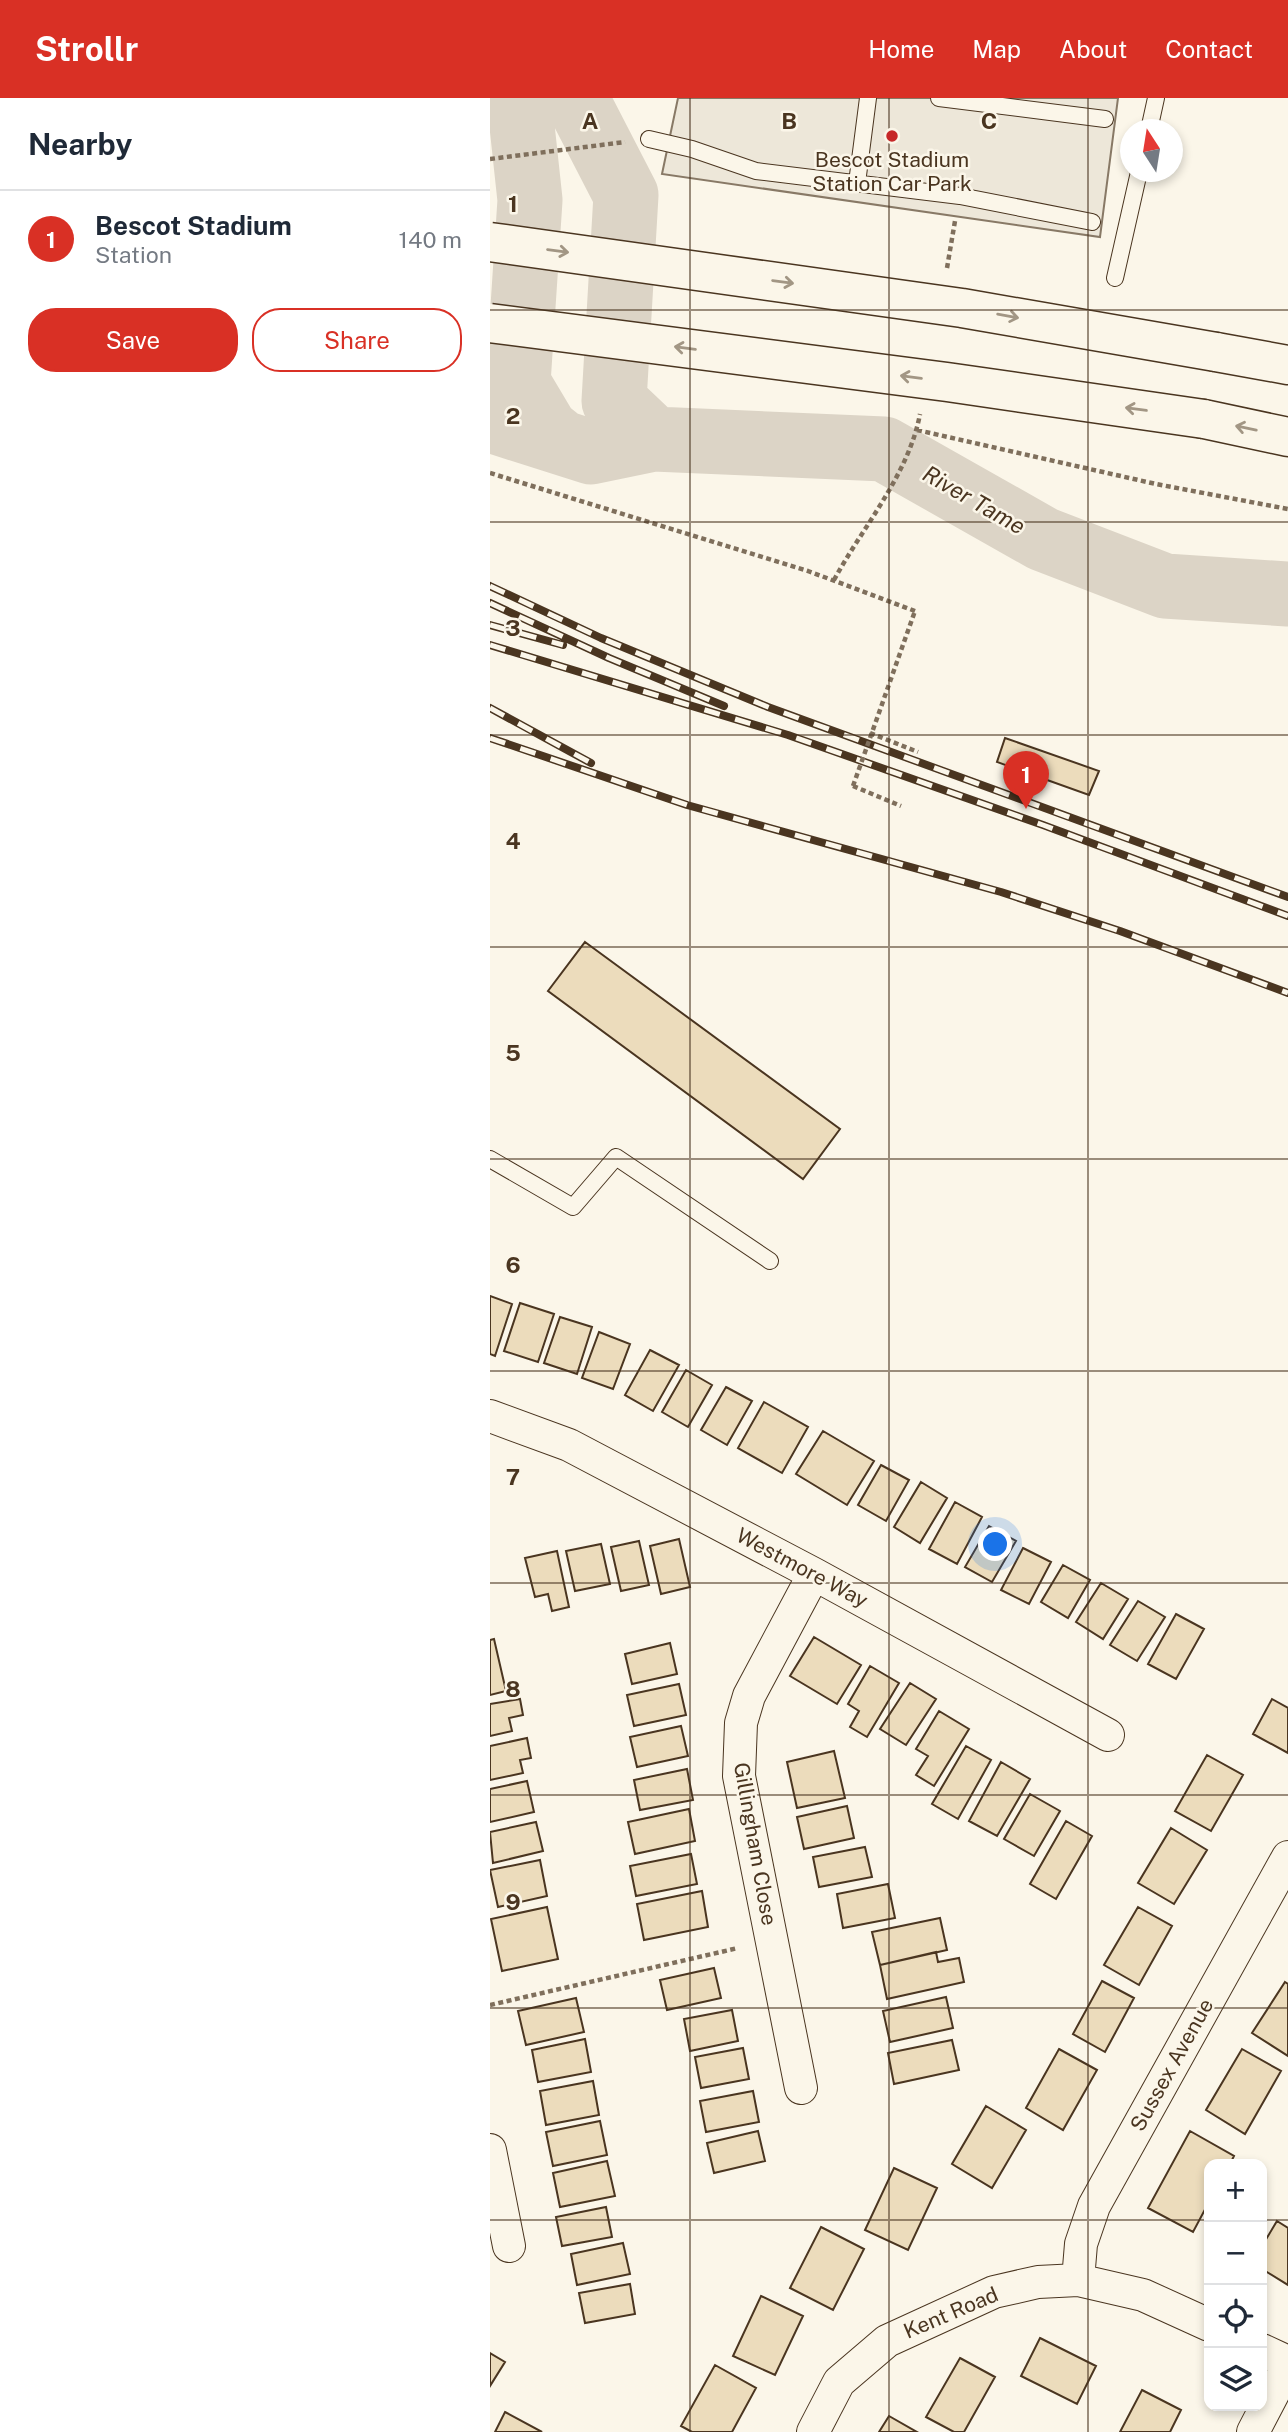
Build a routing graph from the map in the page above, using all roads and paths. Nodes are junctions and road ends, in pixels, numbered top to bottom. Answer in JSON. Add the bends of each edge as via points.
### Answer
{"nodes":[{"id":1,"x":868,"y":98,"type":"edge"},
{"id":2,"x":939,"y":98,"type":"edge"},
{"id":3,"x":1156,"y":98,"type":"edge"},
{"id":4,"x":1105,"y":119,"type":"dead end"},
{"id":5,"x":1151,"y":119,"type":"edge"},
{"id":6,"x":649,"y":139,"type":"joint"},
{"id":7,"x":490,"y":159,"type":"edge"},
{"id":8,"x":1137,"y":182,"type":"edge"},
{"id":9,"x":857,"y":183,"type":"junction"},
{"id":10,"x":1092,"y":222,"type":"dead end"},
{"id":11,"x":490,"y":242,"type":"edge"},
{"id":12,"x":1115,"y":278,"type":"dead end"},
{"id":13,"x":490,"y":323,"type":"edge"},
{"id":14,"x":1288,"y":365,"type":"edge"},
{"id":15,"x":917,"y":430,"type":"dead end"},
{"id":16,"x":1288,"y":437,"type":"edge"},
{"id":17,"x":909,"y":447,"type":"dead end"},
{"id":18,"x":490,"y":473,"type":"edge"},
{"id":19,"x":1288,"y":509,"type":"edge"},
{"id":20,"x":834,"y":580,"type":"junction"},
{"id":21,"x":870,"y":733,"type":"junction"},
{"id":22,"x":918,"y":752,"type":"dead end"},
{"id":23,"x":901,"y":806,"type":"dead end"},
{"id":24,"x":490,"y":1159,"type":"edge"},
{"id":25,"x":770,"y":1261,"type":"dead end"},
{"id":26,"x":490,"y":1416,"type":"edge"},
{"id":27,"x":814,"y":1574,"type":"junction"},
{"id":28,"x":1108,"y":1735,"type":"dead end"},
{"id":29,"x":1288,"y":1857,"type":"edge"},
{"id":30,"x":772,"y":1941,"type":"junction"},
{"id":31,"x":490,"y":2005,"type":"edge"},
{"id":32,"x":801,"y":2088,"type":"dead end"},
{"id":33,"x":490,"y":2150,"type":"edge"},
{"id":34,"x":509,"y":2246,"type":"dead end"},
{"id":35,"x":1078,"y":2280,"type":"junction"},
{"id":36,"x":1204,"y":2323,"type":"edge"},
{"id":37,"x":1267,"y":2352,"type":"edge"},
{"id":38,"x":1288,"y":2363,"type":"edge"},
{"id":39,"x":813,"y":2432,"type":"edge"},
{"id":40,"x":1253,"y":2432,"type":"edge"}],
"edges":[{"from":1,"to":9,"type":"lane"},
{"from":2,"to":4,"type":"lane"},
{"from":3,"to":5,"type":"lane"},
{"from":6,"to":7,"type":"path"},
{"from":6,"to":9,"type":"lane","via":[[757,171]]},
{"from":8,"to":12,"type":"lane"},
{"from":9,"to":10,"type":"lane","via":[[960,196]]},
{"from":11,"to":14,"type":"highway","one_way":true,"bridge":true,"via":[[962,308]]},
{"from":16,"to":13,"type":"highway","one_way":true,"bridge":true,"via":[[1203,419],[947,382]]},
{"from":15,"to":19,"type":"path"},
{"from":17,"to":20,"type":"path","via":[[883,503]]},
{"from":18,"to":20,"type":"path"},
{"from":20,"to":21,"type":"path","bridge":true,"via":[[915,611]]},
{"from":21,"to":22,"type":"path"},
{"from":21,"to":23,"type":"path","bridge":true,"via":[[853,786]]},
{"from":24,"to":25,"type":"lane","via":[[573,1207],[616,1157]]},
{"from":26,"to":27,"type":"street","name":"Westmore Way","via":[[569,1444]]},
{"from":27,"to":28,"type":"street","name":"Westmore Way"},
{"from":27,"to":30,"type":"street","name":"Gillingham Close","via":[[765,1662],[741,1723],[739,1776]]},
{"from":29,"to":35,"type":"street","name":"Sussex Avenue","via":[[1094,2206],[1081,2244]]},
{"from":30,"to":31,"type":"path"},
{"from":30,"to":32,"type":"street","name":"Gillingham Close"},
{"from":33,"to":34,"type":"street"},
{"from":35,"to":36,"type":"street","name":"Kent Road","via":[[1143,2295]]},
{"from":35,"to":39,"type":"street","name":"Kent Road","via":[[1038,2282],[994,2292],[887,2341],[839,2382]]},
{"from":37,"to":38,"type":"street"},
{"from":38,"to":40,"type":"street"}]}
